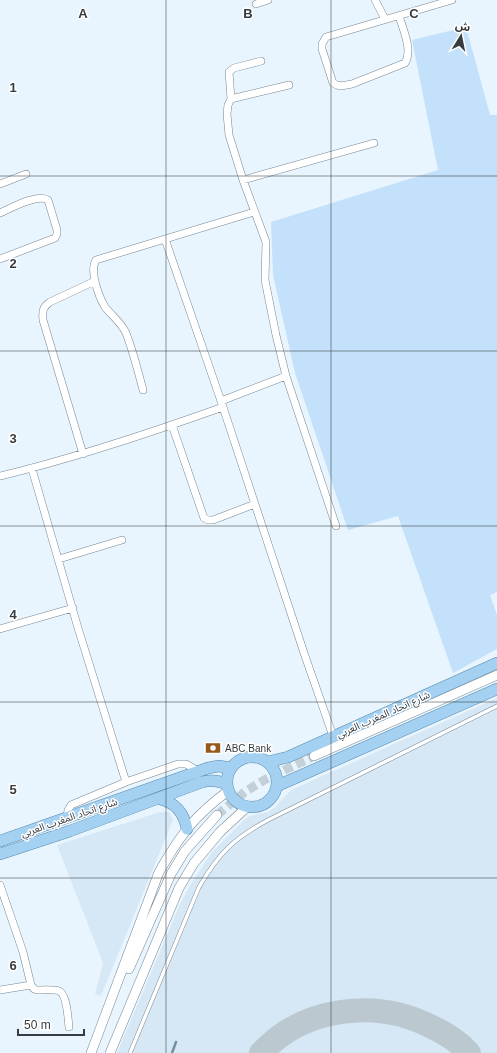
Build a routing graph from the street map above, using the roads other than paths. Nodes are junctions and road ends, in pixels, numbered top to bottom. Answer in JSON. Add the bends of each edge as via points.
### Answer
{"nodes":[{"id":1,"x":268,"y":0,"type":"edge"},
{"id":2,"x":375,"y":0,"type":"edge"},
{"id":3,"x":452,"y":0,"type":"edge"},
{"id":4,"x":256,"y":4,"type":"dead end"},
{"id":5,"x":399,"y":16,"type":"junction"},
{"id":6,"x":385,"y":19,"type":"junction"},
{"id":7,"x":261,"y":61,"type":"dead end"},
{"id":8,"x":290,"y":85,"type":"dead end"},
{"id":9,"x":231,"y":99,"type":"junction"},
{"id":10,"x":374,"y":143,"type":"dead end"},
{"id":11,"x":26,"y":174,"type":"dead end"},
{"id":12,"x":243,"y":180,"type":"junction"},
{"id":13,"x":0,"y":184,"type":"edge"},
{"id":14,"x":254,"y":212,"type":"junction"},
{"id":15,"x":0,"y":213,"type":"edge"},
{"id":16,"x":165,"y":239,"type":"junction"},
{"id":17,"x":0,"y":259,"type":"edge"},
{"id":18,"x":95,"y":281,"type":"junction"},
{"id":19,"x":286,"y":376,"type":"junction"},
{"id":20,"x":143,"y":390,"type":"dead end"},
{"id":21,"x":222,"y":404,"type":"junction"},
{"id":22,"x":172,"y":426,"type":"junction"},
{"id":23,"x":83,"y":454,"type":"junction"},
{"id":24,"x":32,"y":468,"type":"junction"},
{"id":25,"x":0,"y":476,"type":"edge"},
{"id":26,"x":255,"y":504,"type":"junction"},
{"id":27,"x":336,"y":526,"type":"dead end"},
{"id":28,"x":122,"y":540,"type":"dead end"},
{"id":29,"x":59,"y":559,"type":"junction"},
{"id":30,"x":73,"y":608,"type":"junction"},
{"id":31,"x":0,"y":629,"type":"edge"},
{"id":32,"x":497,"y":663,"type":"edge"},
{"id":33,"x":497,"y":675,"type":"edge"},
{"id":34,"x":497,"y":689,"type":"edge"},
{"id":35,"x":497,"y":706,"type":"edge"},
{"id":36,"x":333,"y":736,"type":"junction"},
{"id":37,"x":314,"y":756,"type":"tunnel mouth"},
{"id":38,"x":268,"y":762,"type":"junction"},
{"id":39,"x":230,"y":768,"type":"junction"},
{"id":40,"x":198,"y":771,"type":"junction"},
{"id":41,"x":126,"y":782,"type":"junction"},
{"id":42,"x":277,"y":786,"type":"junction"},
{"id":43,"x":227,"y":787,"type":"junction"},
{"id":44,"x":160,"y":798,"type":"junction"},
{"id":45,"x":247,"y":806,"type":"junction"},
{"id":46,"x":217,"y":815,"type":"tunnel mouth"},
{"id":47,"x":67,"y":818,"type":"junction"},
{"id":48,"x":187,"y":829,"type":"junction"},
{"id":49,"x":0,"y":841,"type":"edge"},
{"id":50,"x":0,"y":854,"type":"edge"},
{"id":51,"x":0,"y":885,"type":"edge"},
{"id":52,"x":31,"y":984,"type":"junction"},
{"id":53,"x":0,"y":990,"type":"edge"},
{"id":54,"x":69,"y":1027,"type":"dead end"},
{"id":55,"x":92,"y":1053,"type":"edge"},
{"id":56,"x":110,"y":1053,"type":"edge"},
{"id":57,"x":130,"y":1053,"type":"edge"}],
"edges":[{"from":1,"to":4,"type":"street"},
{"from":2,"to":6,"type":"street"},
{"from":3,"to":5,"type":"street"},
{"from":5,"to":6,"type":"street"},
{"from":5,"to":6,"type":"street","via":[[409,52],[405,63],[347,85],[337,86],[333,83],[322,49],[323,40]]},
{"from":7,"to":9,"type":"street","via":[[230,70]]},
{"from":8,"to":9,"type":"street"},
{"from":9,"to":12,"type":"street","via":[[227,123]]},
{"from":10,"to":12,"type":"street"},
{"from":11,"to":13,"type":"street"},
{"from":12,"to":14,"type":"street"},
{"from":14,"to":16,"type":"street"},
{"from":14,"to":19,"type":"street","via":[[266,242],[265,280]]},
{"from":15,"to":17,"type":"street","via":[[40,197],[45,198],[48,200],[57,234],[55,238]]},
{"from":16,"to":18,"type":"street","via":[[96,260]]},
{"from":16,"to":21,"type":"street"},
{"from":18,"to":20,"type":"street","via":[[105,306],[127,335]]},
{"from":18,"to":23,"type":"street","via":[[50,302],[42,312]]},
{"from":19,"to":21,"type":"street"},
{"from":19,"to":27,"type":"street"},
{"from":21,"to":22,"type":"street"},
{"from":21,"to":26,"type":"street"},
{"from":22,"to":23,"type":"street"},
{"from":22,"to":26,"type":"street","via":[[204,518],[213,520]]},
{"from":23,"to":24,"type":"street"},
{"from":24,"to":25,"type":"street"},
{"from":24,"to":29,"type":"street"},
{"from":26,"to":36,"type":"street"},
{"from":28,"to":29,"type":"street"},
{"from":29,"to":30,"type":"street"},
{"from":30,"to":31,"type":"street"},
{"from":30,"to":41,"type":"street"},
{"from":32,"to":36,"type":"main road","name":"شارع اتحاد المغرب العربي"},
{"from":33,"to":37,"type":"street"},
{"from":34,"to":42,"type":"main road"},
{"from":35,"to":57,"type":"lane","via":[[268,820],[246,832],[227,847],[211,866],[199,887]]},
{"from":36,"to":38,"type":"main road","name":"شارع اتحاد المغرب العربي","via":[[288,757]]},
{"from":38,"to":39,"type":"main road","via":[[248,757]]},
{"from":38,"to":42,"type":"main road","via":[[276,776]]},
{"from":39,"to":40,"type":"main road","name":"شارع اتحاد المغرب العربي","via":[[219,766]]},
{"from":39,"to":43,"type":"main road"},
{"from":40,"to":41,"type":"street","via":[[186,764],[178,764]]},
{"from":40,"to":47,"type":"main road","name":"شارع اتحاد المغرب العربي"},
{"from":41,"to":47,"type":"street","via":[[71,805]]},
{"from":42,"to":45,"type":"main road","via":[[266,803],[260,806]]},
{"from":43,"to":44,"type":"main road","name":"شارع اتحاد المغرب العربي","via":[[218,780],[210,780]]},
{"from":43,"to":45,"type":"main road","via":[[235,801]]},
{"from":43,"to":48,"type":"street"},
{"from":44,"to":48,"type":"main road","via":[[182,812]]},
{"from":44,"to":50,"type":"main road","name":"شارع اتحاد المغرب العربي"},
{"from":45,"to":56,"type":"street","via":[[220,832],[194,863],[179,888]]},
{"from":46,"to":55,"type":"street","via":[[185,851],[171,874]]},
{"from":47,"to":49,"type":"main road","name":"شارع اتحاد المغرب العربي"},
{"from":48,"to":55,"type":"street","via":[[159,872]]},
{"from":51,"to":52,"type":"street"},
{"from":52,"to":53,"type":"street"},
{"from":52,"to":54,"type":"street","via":[[37,990],[61,992],[64,996]]}]}
